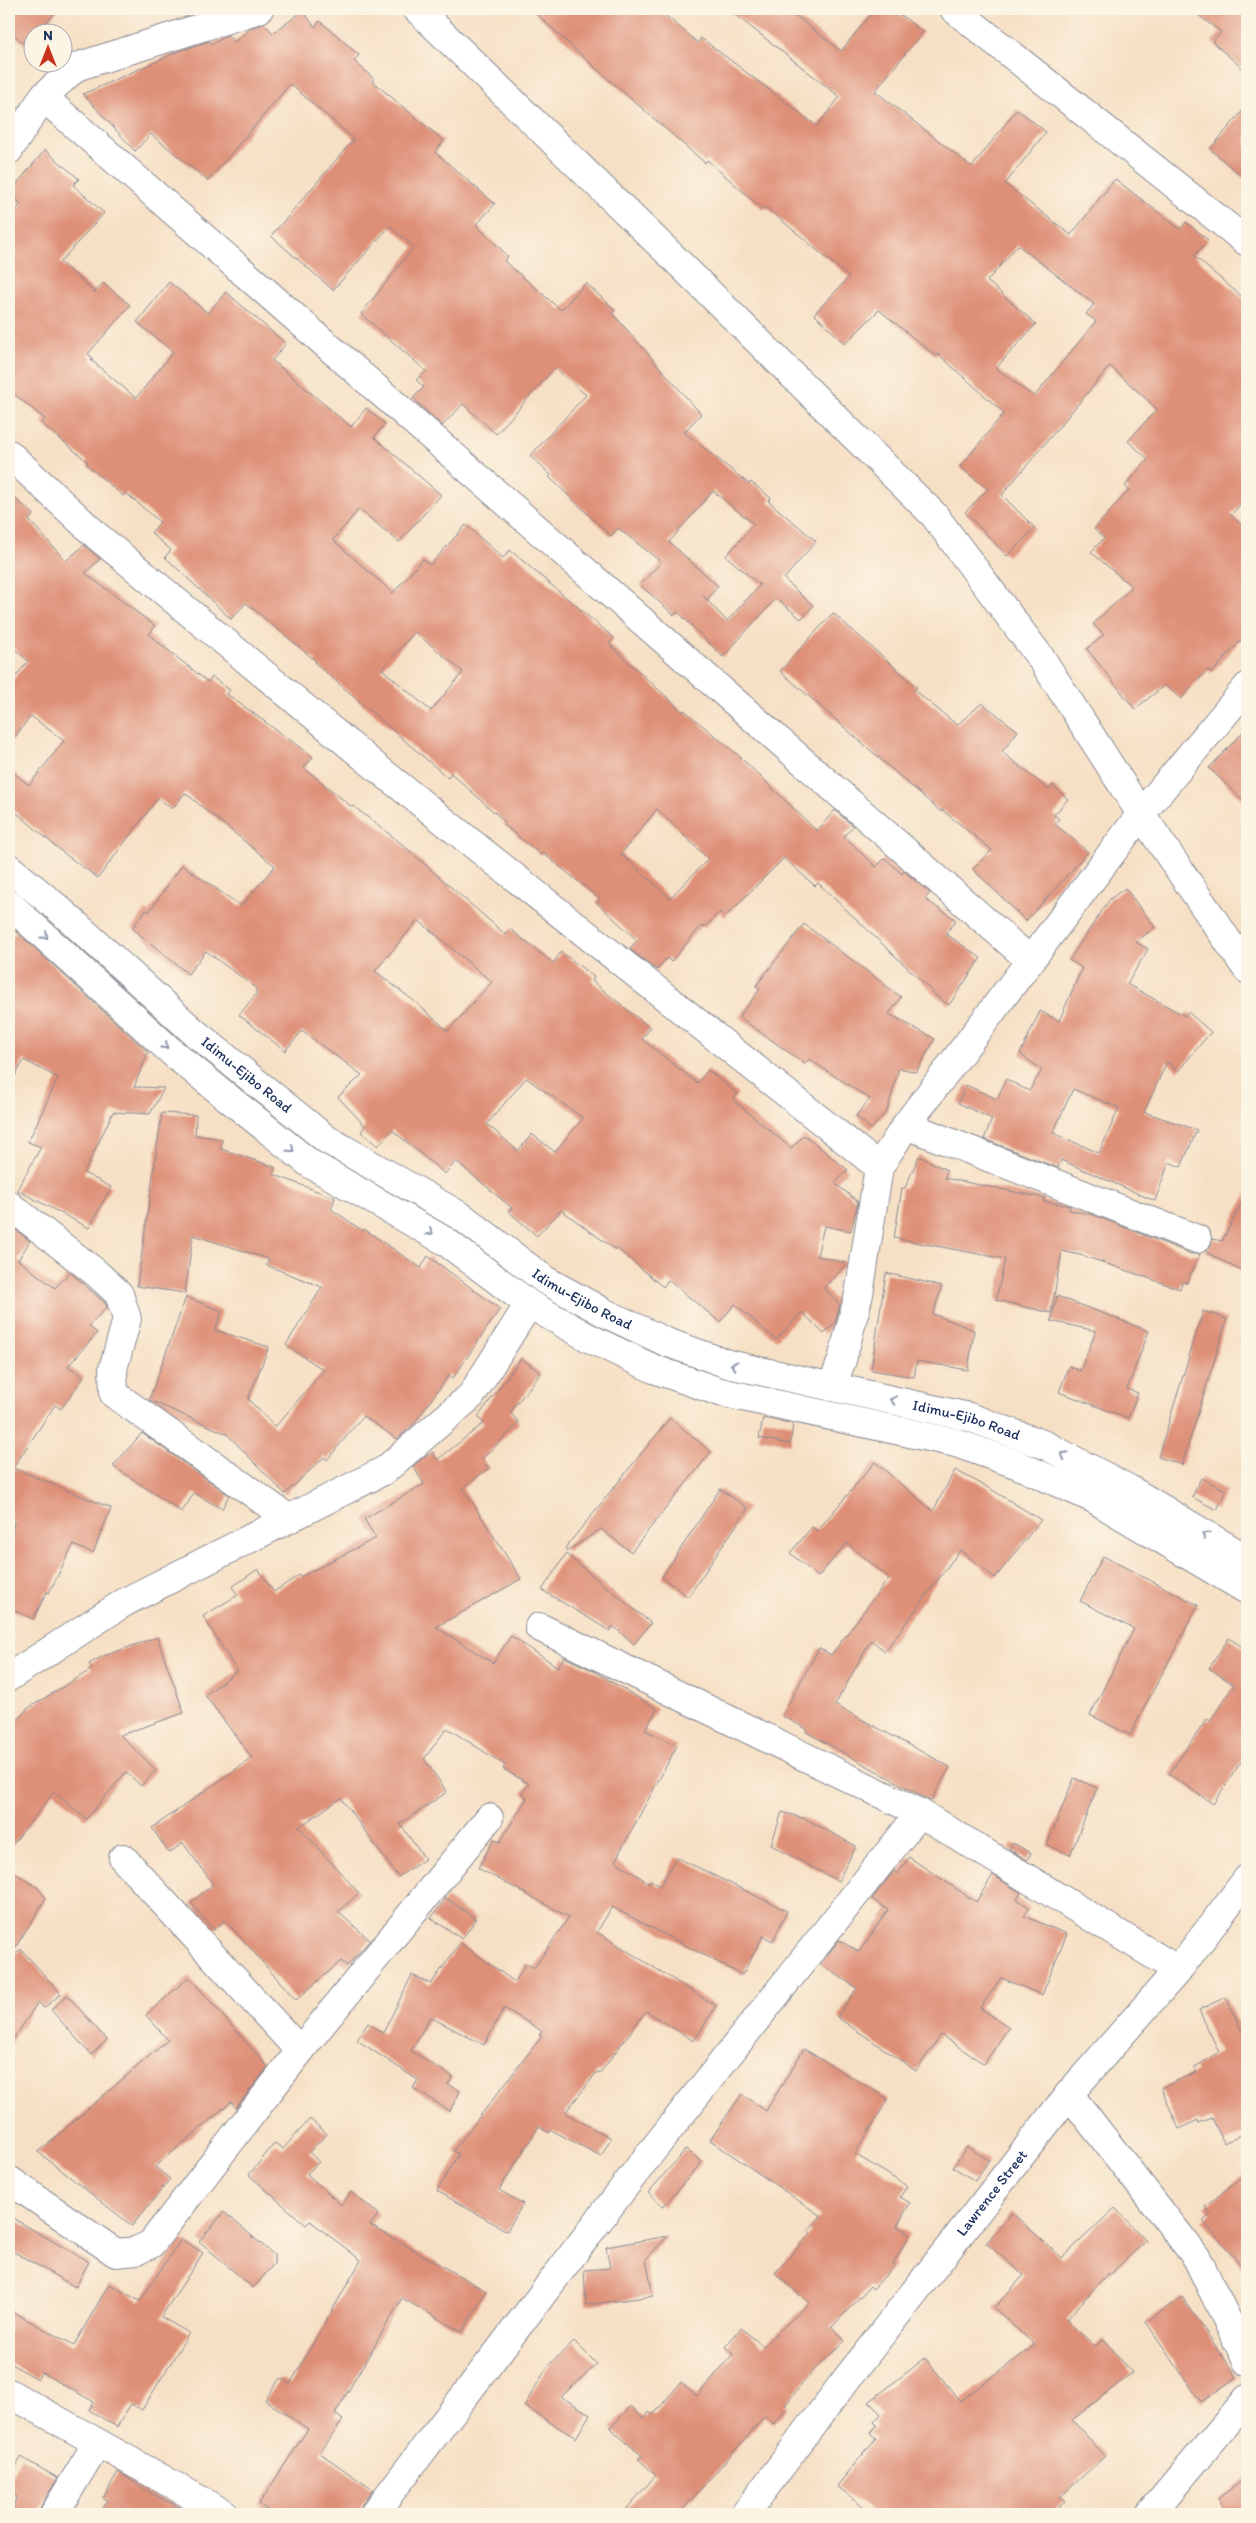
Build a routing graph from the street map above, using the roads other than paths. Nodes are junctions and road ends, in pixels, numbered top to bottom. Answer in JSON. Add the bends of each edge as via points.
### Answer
{"nodes":[{"id":1,"x":259,"y":9,"type":"edge"},
{"id":2,"x":416,"y":9,"type":"edge"},
{"id":3,"x":954,"y":9,"type":"edge"},
{"id":4,"x":43,"y":97,"type":"junction"},
{"id":5,"x":9,"y":150,"type":"edge"},
{"id":6,"x":1247,"y":242,"type":"edge"},
{"id":7,"x":9,"y":454,"type":"edge"},
{"id":8,"x":1247,"y":687,"type":"edge"},
{"id":9,"x":1141,"y":814,"type":"junction"},
{"id":10,"x":9,"y":868,"type":"edge"},
{"id":11,"x":9,"y":904,"type":"edge"},
{"id":12,"x":1031,"y":961,"type":"junction"},
{"id":13,"x":1247,"y":968,"type":"edge"},
{"id":14,"x":906,"y":1125,"type":"junction"},
{"id":15,"x":879,"y":1167,"type":"junction"},
{"id":16,"x":9,"y":1205,"type":"edge"},
{"id":17,"x":1197,"y":1239,"type":"dead end"},
{"id":18,"x":529,"y":1304,"type":"junction"},
{"id":19,"x":832,"y":1386,"type":"junction"},
{"id":20,"x":289,"y":1519,"type":"junction"},
{"id":21,"x":1247,"y":1559,"type":"edge"},
{"id":22,"x":1247,"y":1590,"type":"edge"},
{"id":23,"x":539,"y":1627,"type":"dead end"},
{"id":24,"x":9,"y":1677,"type":"edge"},
{"id":25,"x":920,"y":1813,"type":"junction"},
{"id":26,"x":489,"y":1818,"type":"dead end"},
{"id":27,"x":123,"y":1858,"type":"dead end"},
{"id":28,"x":1247,"y":1878,"type":"edge"},
{"id":29,"x":1178,"y":1970,"type":"junction"},
{"id":30,"x":300,"y":2051,"type":"junction"},
{"id":31,"x":1069,"y":2094,"type":"junction"},
{"id":32,"x":9,"y":2180,"type":"edge"},
{"id":33,"x":1247,"y":2361,"type":"edge"},
{"id":34,"x":9,"y":2392,"type":"edge"},
{"id":35,"x":1247,"y":2399,"type":"edge"},
{"id":36,"x":97,"y":2443,"type":"junction"},
{"id":37,"x":54,"y":2514,"type":"edge"},
{"id":38,"x":225,"y":2514,"type":"edge"},
{"id":39,"x":374,"y":2514,"type":"edge"},
{"id":40,"x":745,"y":2514,"type":"edge"},
{"id":41,"x":1150,"y":2514,"type":"edge"}],
"edges":[{"from":1,"to":4,"type":"street","via":[[76,67]]},
{"from":2,"to":9,"type":"street","via":[[934,515],[1043,661]]},
{"from":3,"to":6,"type":"street"},
{"from":4,"to":5,"type":"street"},
{"from":4,"to":12,"type":"street"},
{"from":7,"to":15,"type":"street","via":[[97,536],[381,771]]},
{"from":8,"to":9,"type":"street"},
{"from":9,"to":12,"type":"street"},
{"from":9,"to":13,"type":"street"},
{"from":19,"to":10,"type":"street","name":"Idimu-Ejibo Road","one_way":true,"via":[[728,1364],[666,1342],[545,1280],[462,1217],[326,1139],[194,1032]]},
{"from":11,"to":18,"type":"street","name":"Idimu-Ejibo Road","one_way":true,"via":[[175,1055],[309,1163],[445,1241]]},
{"from":12,"to":14,"type":"street"},
{"from":14,"to":15,"type":"street"},
{"from":14,"to":17,"type":"street"},
{"from":15,"to":19,"type":"street","via":[[858,1294],[842,1360]]},
{"from":16,"to":20,"type":"street","via":[[119,1294],[128,1319],[113,1369],[114,1394]]},
{"from":18,"to":20,"type":"street","via":[[471,1396],[384,1470]]},
{"from":18,"to":22,"type":"street","name":"Idimu-Ejibo Road","via":[[654,1369],[720,1392],[956,1443],[1016,1464],[1094,1500]]},
{"from":21,"to":19,"type":"street","name":"Idimu-Ejibo Road","one_way":true,"via":[[1129,1489],[1045,1445],[968,1416]]},
{"from":20,"to":24,"type":"street","via":[[125,1602]]},
{"from":23,"to":25,"type":"street"},
{"from":25,"to":29,"type":"street"},
{"from":25,"to":39,"type":"street","via":[[654,2148]]},
{"from":26,"to":30,"type":"street"},
{"from":27,"to":30,"type":"street"},
{"from":28,"to":29,"type":"street","name":"Lawrence Street"},
{"from":29,"to":31,"type":"street","name":"Lawrence Street"},
{"from":30,"to":32,"type":"street","via":[[151,2244],[136,2251],[116,2253]]},
{"from":31,"to":33,"type":"street","via":[[1197,2258]]},
{"from":31,"to":40,"type":"street","name":"Lawrence Street"},
{"from":34,"to":36,"type":"street"},
{"from":35,"to":41,"type":"street"},
{"from":36,"to":37,"type":"street"},
{"from":36,"to":38,"type":"street"}]}
